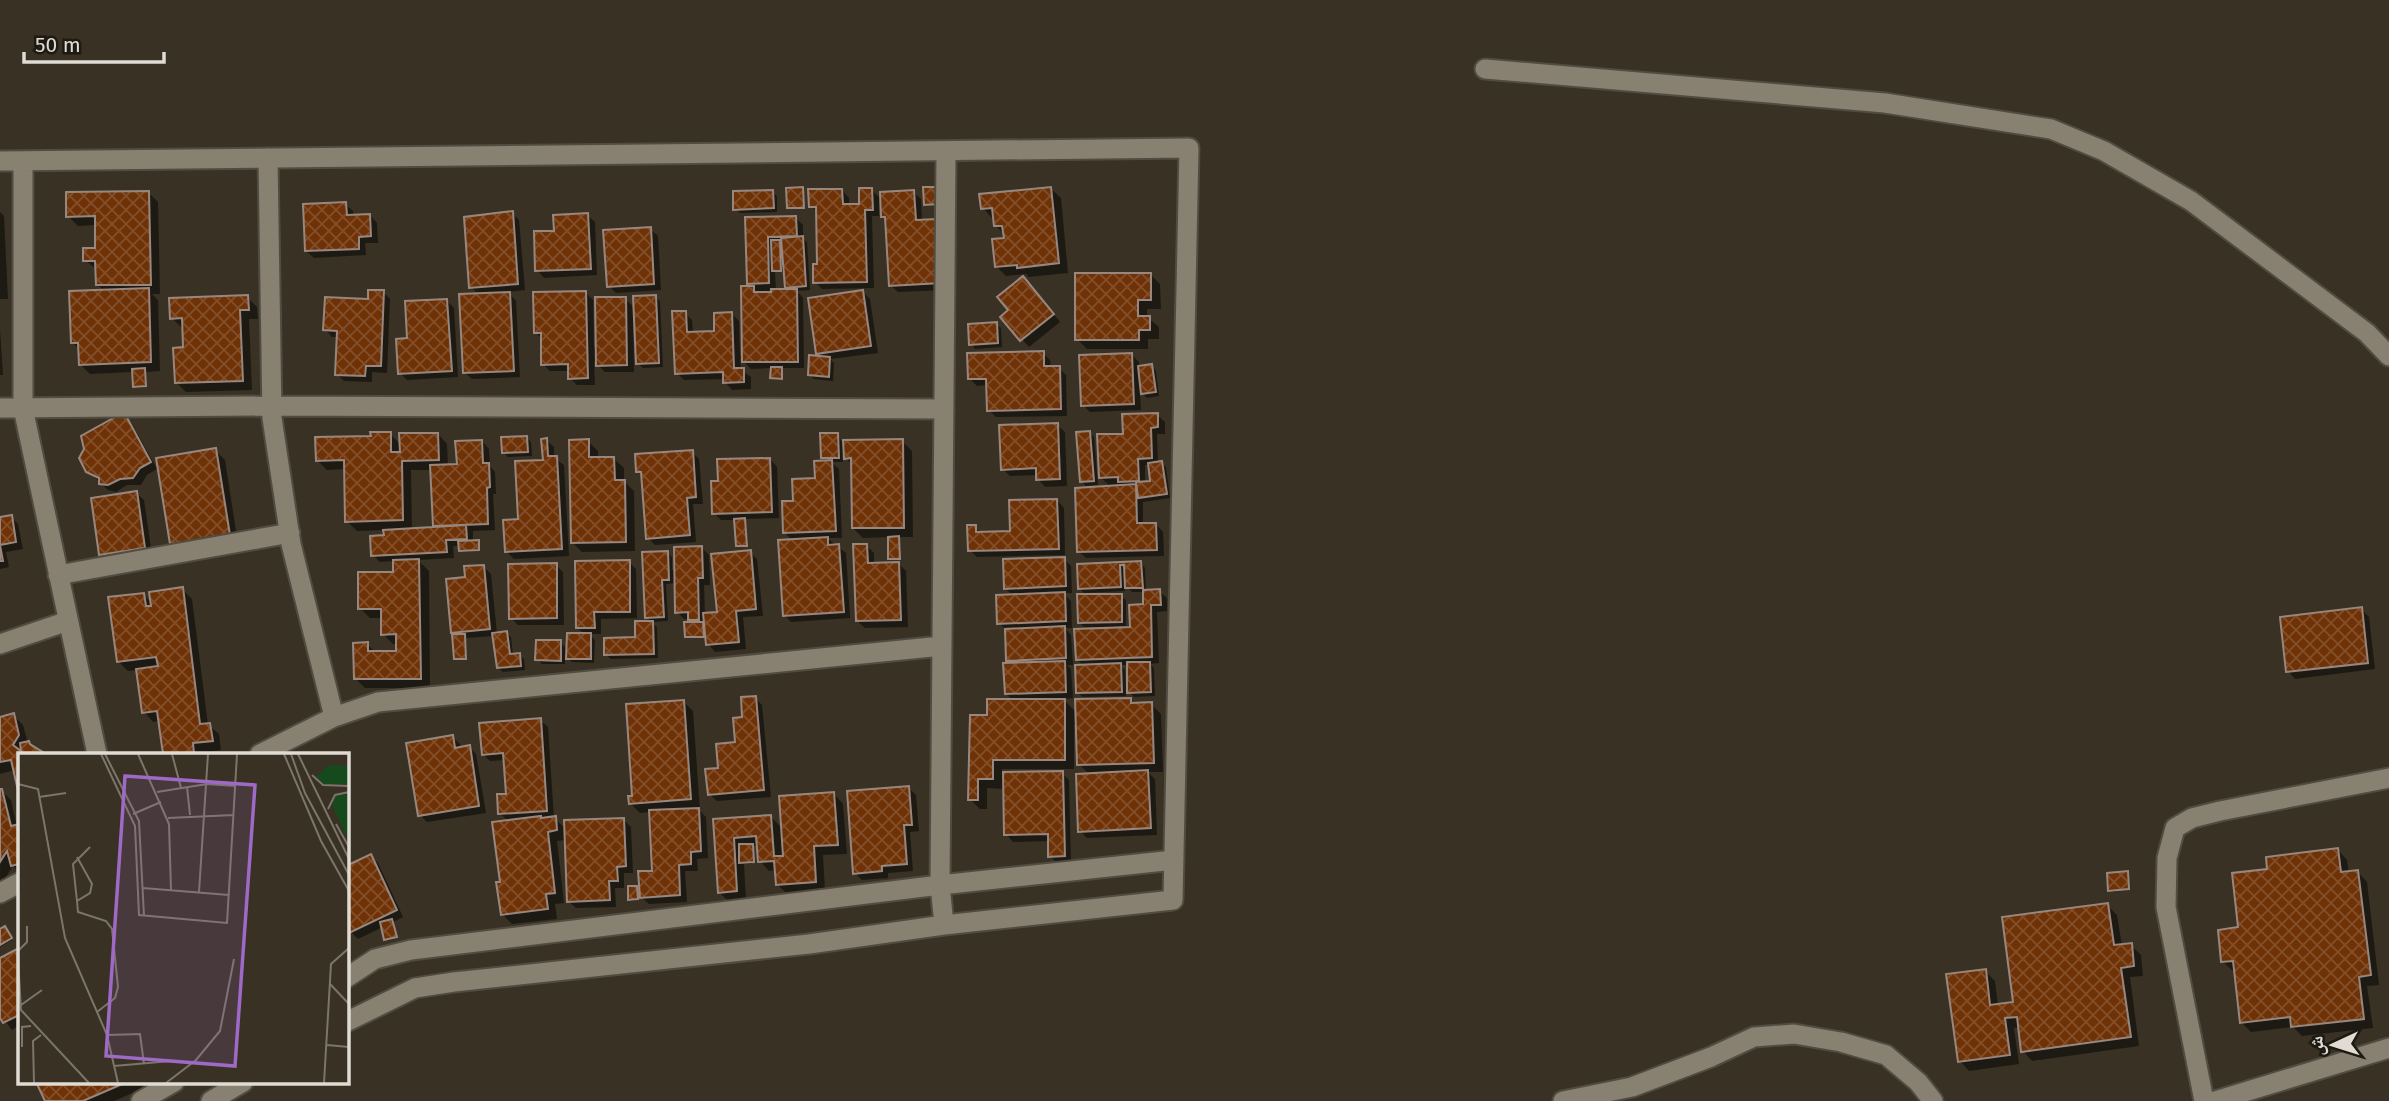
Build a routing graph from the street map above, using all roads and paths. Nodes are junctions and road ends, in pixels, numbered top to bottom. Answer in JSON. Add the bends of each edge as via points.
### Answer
{"nodes":[{"id":1,"x":1485,"y":69,"type":"dead end"},
{"id":2,"x":946,"y":151,"type":"junction"},
{"id":3,"x":268,"y":158,"type":"junction"},
{"id":4,"x":0,"y":161,"type":"edge"},
{"id":5,"x":23,"y":161,"type":"junction"},
{"id":6,"x":2389,"y":356,"type":"edge"},
{"id":7,"x":272,"y":406,"type":"junction"},
{"id":8,"x":0,"y":408,"type":"edge"},
{"id":9,"x":23,"y":408,"type":"junction"},
{"id":10,"x":944,"y":409,"type":"junction"},
{"id":11,"x":290,"y":533,"type":"junction"},
{"id":12,"x":58,"y":575,"type":"junction"},
{"id":13,"x":68,"y":621,"type":"junction"},
{"id":14,"x":0,"y":645,"type":"edge"},
{"id":15,"x":942,"y":646,"type":"junction"},
{"id":16,"x":334,"y":717,"type":"junction"},
{"id":17,"x":97,"y":753,"type":"edge"},
{"id":18,"x":262,"y":753,"type":"edge"},
{"id":19,"x":2389,"y":778,"type":"edge"},
{"id":20,"x":1174,"y":859,"type":"junction"},
{"id":21,"x":18,"y":884,"type":"edge"},
{"id":22,"x":940,"y":885,"type":"junction"},
{"id":23,"x":0,"y":894,"type":"edge"},
{"id":24,"x":944,"y":925,"type":"junction"},
{"id":25,"x":348,"y":977,"type":"edge"},
{"id":26,"x":348,"y":1021,"type":"edge"},
{"id":27,"x":2389,"y":1048,"type":"edge"},
{"id":28,"x":171,"y":1084,"type":"edge"},
{"id":29,"x":240,"y":1084,"type":"edge"},
{"id":30,"x":141,"y":1101,"type":"edge"},
{"id":31,"x":211,"y":1101,"type":"edge"},
{"id":32,"x":1563,"y":1101,"type":"edge"},
{"id":33,"x":1933,"y":1101,"type":"edge"},
{"id":34,"x":2204,"y":1101,"type":"edge"},
{"id":35,"x":2215,"y":1101,"type":"edge"}],
"edges":[{"from":1,"to":6,"type":"street","via":[[1885,103],[2051,129],[2104,151],[2191,201],[2367,333]]},
{"from":2,"to":3,"type":"street"},
{"from":2,"to":10,"type":"street"},
{"from":2,"to":20,"type":"street","via":[[1189,148]]},
{"from":3,"to":5,"type":"street"},
{"from":3,"to":7,"type":"street"},
{"from":4,"to":5,"type":"street"},
{"from":5,"to":9,"type":"street"},
{"from":7,"to":9,"type":"street"},
{"from":7,"to":10,"type":"street"},
{"from":7,"to":11,"type":"street"},
{"from":8,"to":9,"type":"street"},
{"from":9,"to":12,"type":"street"},
{"from":10,"to":15,"type":"street"},
{"from":11,"to":12,"type":"street"},
{"from":11,"to":16,"type":"street"},
{"from":12,"to":13,"type":"street"},
{"from":13,"to":14,"type":"street"},
{"from":13,"to":17,"type":"street"},
{"from":15,"to":16,"type":"street","via":[[378,702]]},
{"from":15,"to":22,"type":"street"},
{"from":16,"to":18,"type":"street"},
{"from":19,"to":34,"type":"street","via":[[2220,811],[2175,828],[2167,858],[2166,907]]},
{"from":20,"to":22,"type":"street"},
{"from":20,"to":24,"type":"street","via":[[1173,900]]},
{"from":21,"to":23,"type":"street"},
{"from":22,"to":24,"type":"street"},
{"from":22,"to":25,"type":"street","via":[[411,950],[375,959]]},
{"from":24,"to":26,"type":"street","via":[[415,988]]},
{"from":27,"to":35,"type":"street"},
{"from":28,"to":30,"type":"street"},
{"from":29,"to":31,"type":"street"},
{"from":32,"to":33,"type":"street","via":[[1632,1087],[1754,1037],[1794,1034],[1886,1055],[1919,1082]]}]}
